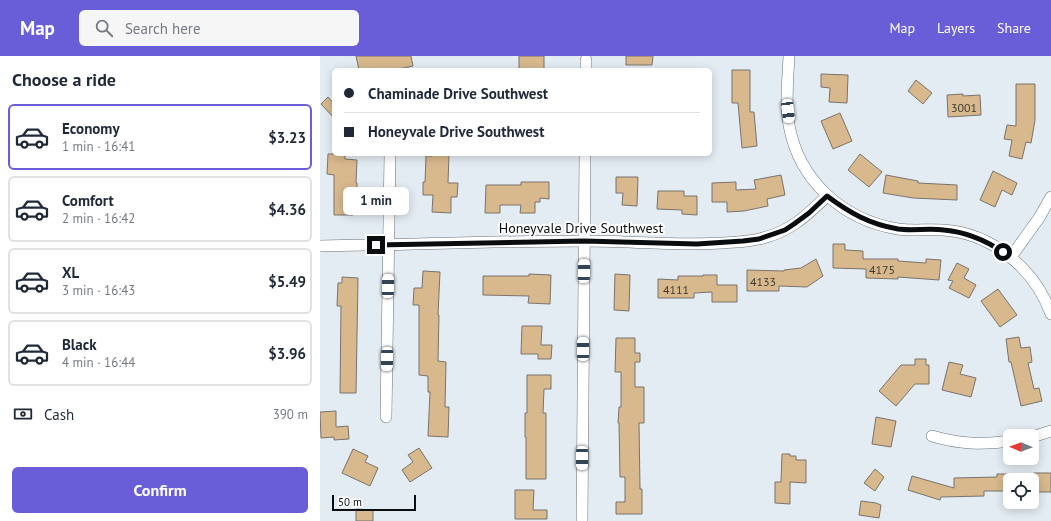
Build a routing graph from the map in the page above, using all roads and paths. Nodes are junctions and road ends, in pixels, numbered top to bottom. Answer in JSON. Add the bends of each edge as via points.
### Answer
{"nodes":[{"id":1,"x":789,"y":56,"type":"edge"},
{"id":2,"x":390,"y":156,"type":"edge"},
{"id":3,"x":585,"y":156,"type":"edge"},
{"id":4,"x":827,"y":196,"type":"junction"},
{"id":5,"x":1051,"y":197,"type":"edge"},
{"id":6,"x":584,"y":241,"type":"junction"},
{"id":7,"x":389,"y":244,"type":"junction"},
{"id":8,"x":320,"y":246,"type":"edge"},
{"id":9,"x":1011,"y":257,"type":"junction"},
{"id":10,"x":1051,"y":314,"type":"edge"},
{"id":11,"x":386,"y":417,"type":"dead end"},
{"id":12,"x":1051,"y":431,"type":"edge"},
{"id":13,"x":1039,"y":435,"type":"edge"},
{"id":14,"x":932,"y":436,"type":"dead end"},
{"id":15,"x":1003,"y":442,"type":"edge"},
{"id":16,"x":582,"y":521,"type":"edge"}],
"edges":[{"from":1,"to":4,"type":"street","via":[[787,104],[792,137],[806,170]]},
{"from":2,"to":7,"type":"street"},
{"from":3,"to":6,"type":"street"},
{"from":4,"to":6,"type":"street","name":"Honeyvale Drive Southwest","via":[[794,224],[777,233],[752,240],[697,244]]},
{"from":4,"to":9,"type":"street","via":[[850,212],[873,223],[904,230],[961,232],[984,240]]},
{"from":5,"to":9,"type":"street","via":[[1040,218]]},
{"from":6,"to":7,"type":"street","name":"Honeyvale Drive Southwest"},
{"from":6,"to":16,"type":"street"},
{"from":7,"to":8,"type":"street","name":"Honeyvale Drive Southwest"},
{"from":7,"to":11,"type":"street"},
{"from":9,"to":10,"type":"street","via":[[1036,284]]},
{"from":12,"to":13,"type":"street"},
{"from":14,"to":15,"type":"street","via":[[965,443]]}]}
